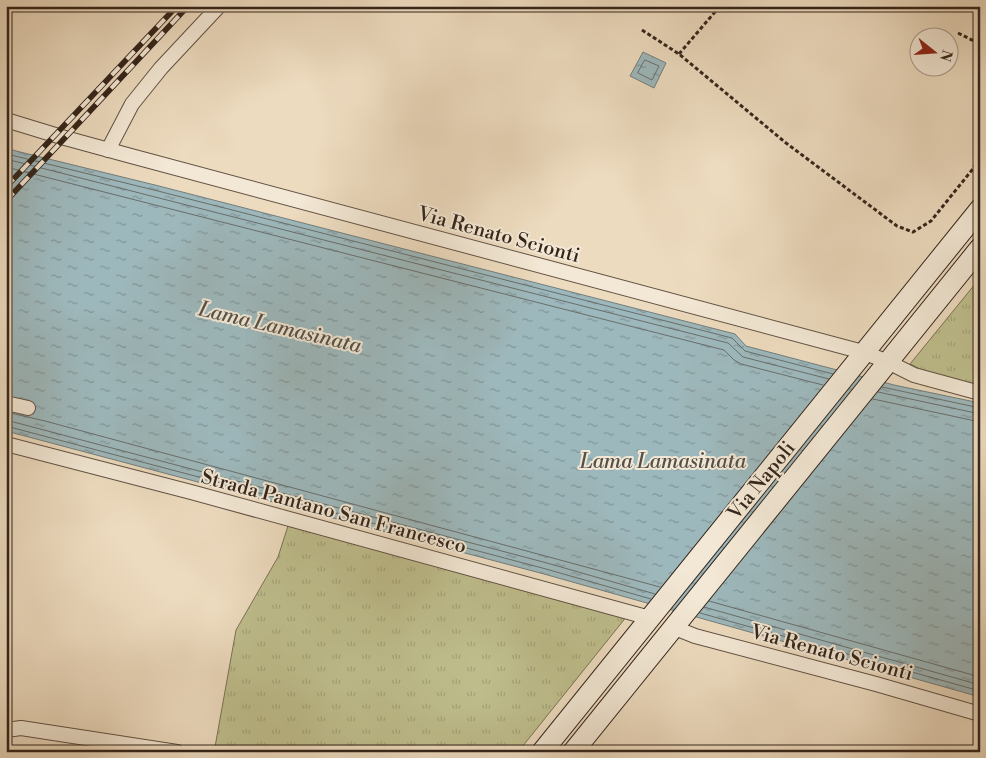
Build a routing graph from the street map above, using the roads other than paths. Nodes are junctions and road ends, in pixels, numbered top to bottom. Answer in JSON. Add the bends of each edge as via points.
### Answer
{"nodes":[{"id":1,"x":219,"y":6,"type":"edge"},
{"id":2,"x":6,"y":120,"type":"edge"},
{"id":3,"x":108,"y":150,"type":"junction"},
{"id":4,"x":980,"y":208,"type":"edge"},
{"id":5,"x":980,"y":248,"type":"edge"},
{"id":6,"x":859,"y":358,"type":"junction"},
{"id":7,"x":884,"y":367,"type":"junction"},
{"id":8,"x":980,"y":393,"type":"edge"},
{"id":9,"x":6,"y":403,"type":"edge"},
{"id":10,"x":28,"y":408,"type":"dead end"},
{"id":11,"x":6,"y":444,"type":"edge"},
{"id":12,"x":650,"y":618,"type":"junction"},
{"id":13,"x":675,"y":628,"type":"junction"},
{"id":14,"x":980,"y":714,"type":"edge"},
{"id":15,"x":6,"y":730,"type":"edge"},
{"id":16,"x":177,"y":752,"type":"edge"},
{"id":17,"x":542,"y":752,"type":"edge"},
{"id":18,"x":574,"y":752,"type":"edge"}],
"edges":[{"from":1,"to":3,"type":"street","via":[[132,104]]},
{"from":2,"to":3,"type":"street","name":"Via Renato Scionti"},
{"from":3,"to":6,"type":"street","name":"Via Renato Scionti"},
{"from":4,"to":6,"type":"main road","name":"Via Napoli"},
{"from":5,"to":7,"type":"main road","name":"Via Napoli"},
{"from":6,"to":7,"type":"street","name":"Via Renato Scionti"},
{"from":6,"to":12,"type":"main road","name":"Via Napoli"},
{"from":7,"to":8,"type":"street","name":"Via Renato Scionti"},
{"from":7,"to":13,"type":"main road","name":"Via Napoli"},
{"from":9,"to":10,"type":"street"},
{"from":11,"to":12,"type":"street","name":"Strada Pantano San Francesco"},
{"from":12,"to":17,"type":"main road","name":"Via Napoli"},
{"from":13,"to":14,"type":"street","name":"Via Renato Scionti"},
{"from":13,"to":18,"type":"main road","name":"Via Napoli"},
{"from":15,"to":16,"type":"street","via":[[22,728]]}]}
